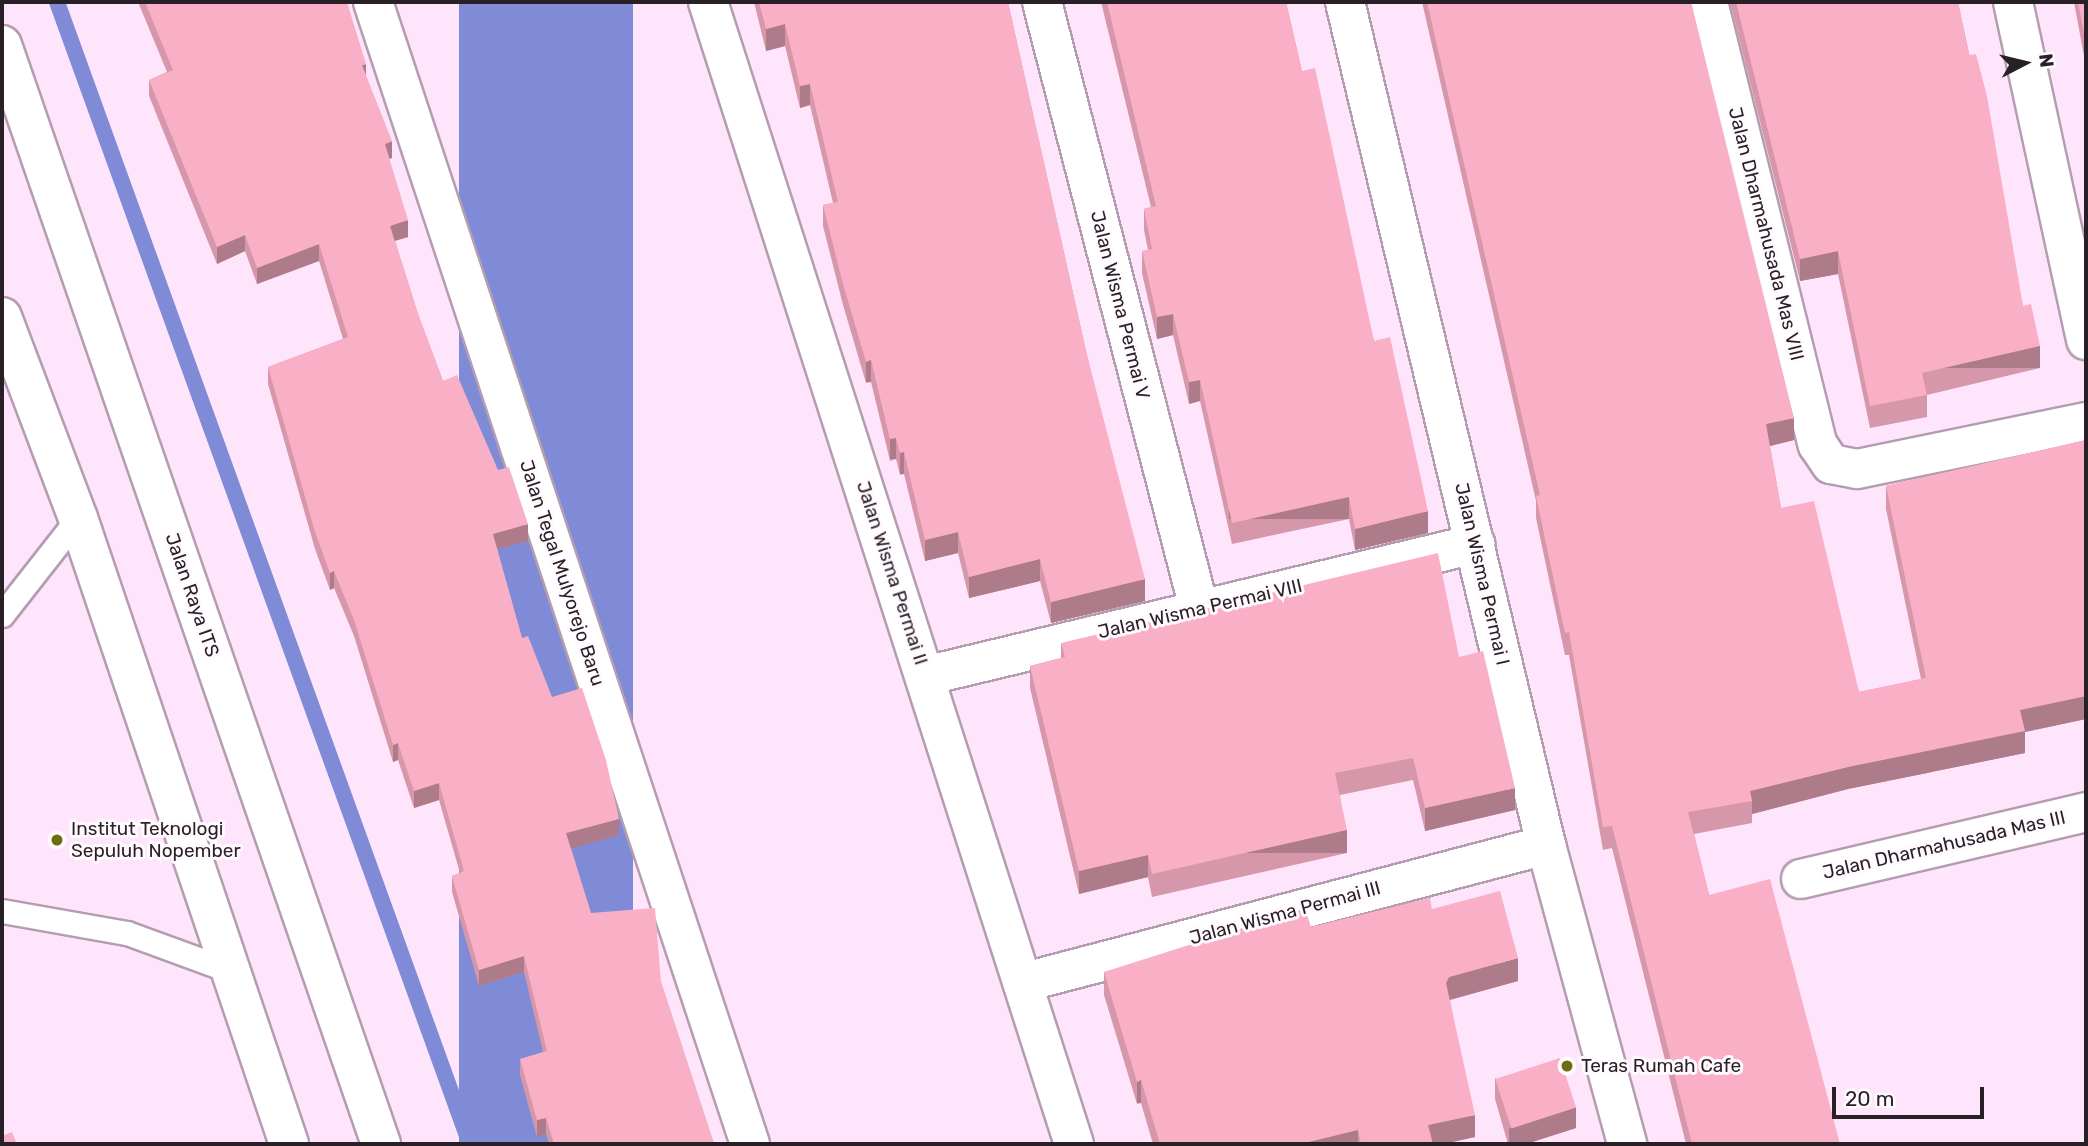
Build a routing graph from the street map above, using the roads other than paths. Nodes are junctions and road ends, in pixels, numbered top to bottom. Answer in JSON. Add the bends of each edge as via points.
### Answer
{"nodes":[{"id":1,"x":373,"y":2,"type":"edge"},
{"id":2,"x":708,"y":2,"type":"edge"},
{"id":3,"x":1042,"y":2,"type":"edge"},
{"id":4,"x":1345,"y":2,"type":"edge"},
{"id":5,"x":1708,"y":2,"type":"edge"},
{"id":6,"x":2013,"y":2,"type":"edge"},
{"id":7,"x":2,"y":45,"type":"edge"},
{"id":8,"x":2,"y":317,"type":"edge"},
{"id":9,"x":2086,"y":340,"type":"edge"},
{"id":10,"x":2086,"y":422,"type":"edge"},
{"id":11,"x":78,"y":518,"type":"junction"},
{"id":12,"x":1475,"y":544,"type":"junction"},
{"id":13,"x":1199,"y":608,"type":"junction"},
{"id":14,"x":2,"y":615,"type":"edge"},
{"id":15,"x":925,"y":676,"type":"junction"},
{"id":16,"x":2086,"y":811,"type":"edge"},
{"id":17,"x":1546,"y":845,"type":"junction"},
{"id":18,"x":1801,"y":879,"type":"dead end"},
{"id":19,"x":2,"y":911,"type":"edge"},
{"id":20,"x":228,"y":970,"type":"junction"},
{"id":21,"x":1025,"y":982,"type":"junction"},
{"id":22,"x":289,"y":1144,"type":"edge"},
{"id":23,"x":382,"y":1144,"type":"edge"},
{"id":24,"x":750,"y":1144,"type":"edge"},
{"id":25,"x":1074,"y":1144,"type":"edge"},
{"id":26,"x":1627,"y":1144,"type":"edge"}],
"edges":[{"from":1,"to":24,"type":"street","name":"Jalan Tegal Mulyorejo Baru"},
{"from":2,"to":15,"type":"street","name":"Jalan Wisma Permai II"},
{"from":3,"to":13,"type":"street","name":"Jalan Wisma Permai V"},
{"from":4,"to":12,"type":"street","name":"Jalan Wisma Permai I"},
{"from":5,"to":10,"type":"street","name":"Jalan Dharmahusada Mas VIII","via":[[1818,445],[1831,464],[1857,469]]},
{"from":6,"to":9,"type":"street"},
{"from":7,"to":23,"type":"street","name":"Jalan Raya ITS"},
{"from":8,"to":11,"type":"street"},
{"from":11,"to":14,"type":"lane"},
{"from":11,"to":20,"type":"street"},
{"from":12,"to":13,"type":"street","name":"Jalan Wisma Permai VIII"},
{"from":12,"to":17,"type":"street","name":"Jalan Wisma Permai I"},
{"from":13,"to":15,"type":"street","name":"Jalan Wisma Permai VIII"},
{"from":15,"to":21,"type":"street","name":"Jalan Wisma Permai II"},
{"from":16,"to":18,"type":"street","name":"Jalan Dharmahusada Mas III"},
{"from":17,"to":21,"type":"street","name":"Jalan Wisma Permai III"},
{"from":17,"to":26,"type":"street","name":"Jalan Wisma Permai I"},
{"from":19,"to":20,"type":"lane","via":[[127,933]]},
{"from":20,"to":22,"type":"street"},
{"from":21,"to":25,"type":"street","name":"Jalan Wisma Permai II"}]}
